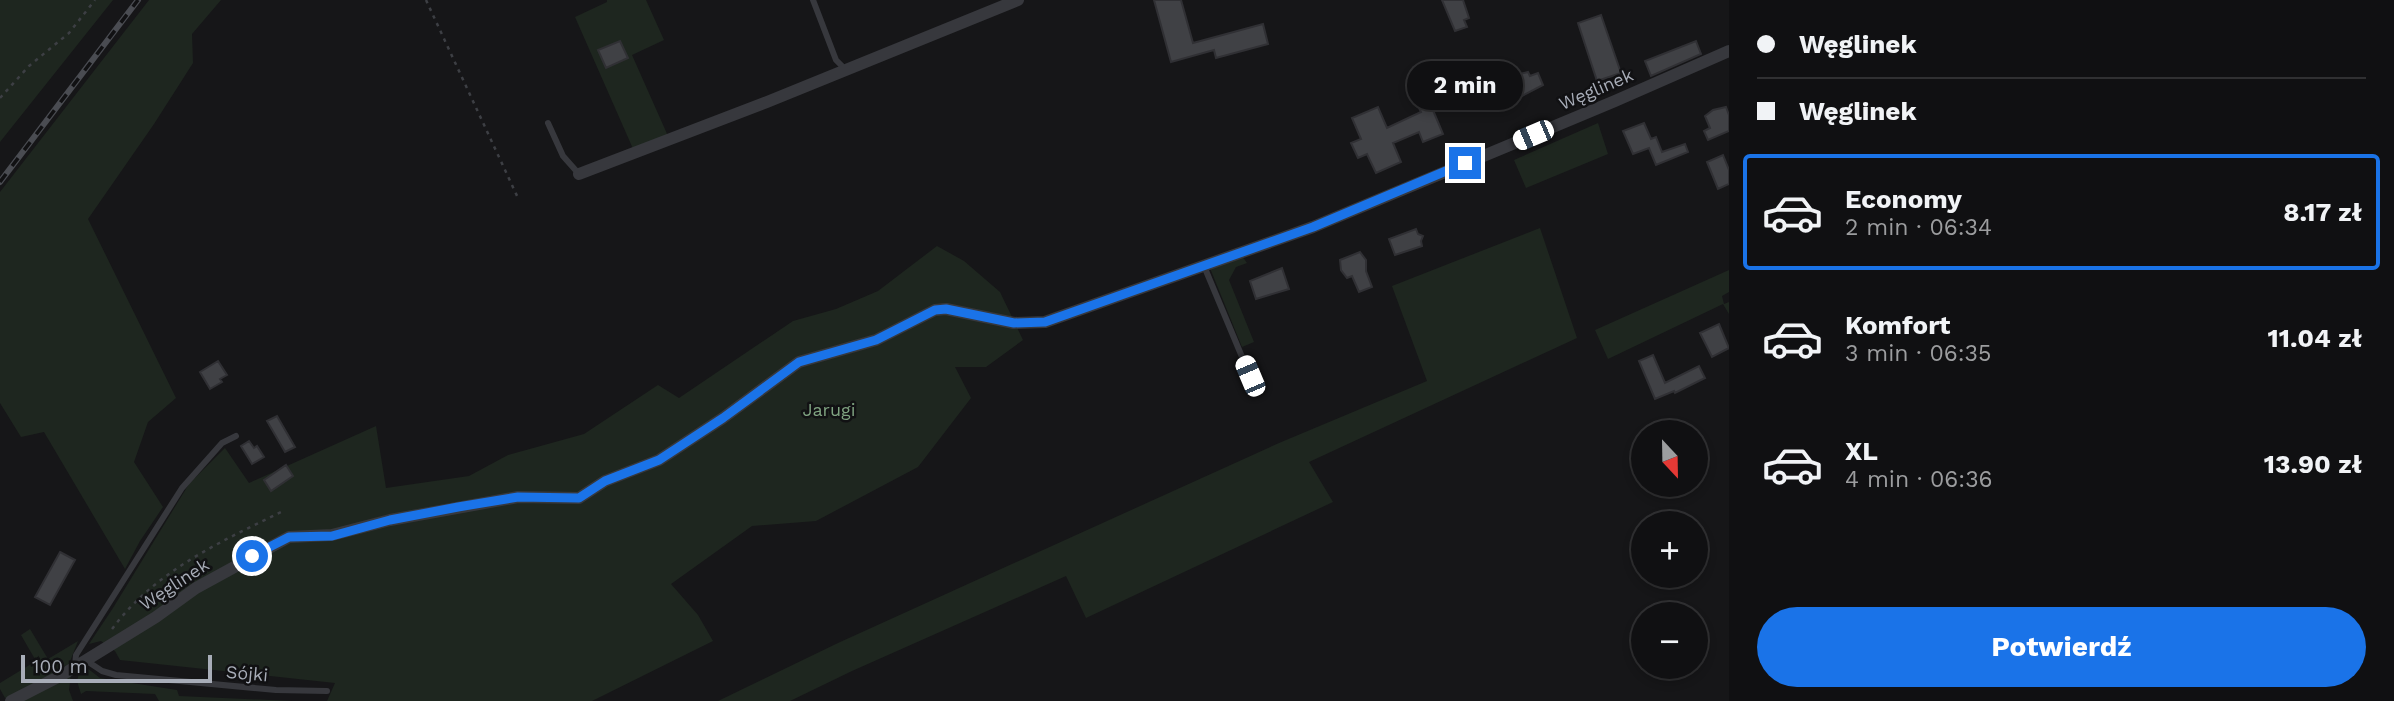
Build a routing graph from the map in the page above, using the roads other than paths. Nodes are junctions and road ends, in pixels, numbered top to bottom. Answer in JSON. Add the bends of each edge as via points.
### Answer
{"nodes":[{"id":1,"x":813,"y":0,"type":"edge"},
{"id":2,"x":1016,"y":1,"type":"edge"},
{"id":3,"x":1729,"y":51,"type":"edge"},
{"id":4,"x":846,"y":70,"type":"junction"},
{"id":5,"x":548,"y":123,"type":"dead end"},
{"id":6,"x":579,"y":174,"type":"joint"},
{"id":7,"x":1204,"y":264,"type":"junction"},
{"id":8,"x":1250,"y":376,"type":"dead end"},
{"id":9,"x":236,"y":436,"type":"dead end"},
{"id":10,"x":80,"y":663,"type":"junction"},
{"id":11,"x":327,"y":691,"type":"dead end"},
{"id":12,"x":11,"y":701,"type":"edge"}],
"edges":[{"from":1,"to":4,"type":"lane","via":[[836,60]]},
{"from":2,"to":4,"type":"street"},
{"from":3,"to":7,"type":"street","name":"Węglinek","via":[[1313,227]]},
{"from":4,"to":6,"type":"street"},
{"from":5,"to":6,"type":"lane","via":[[563,156]]},
{"from":7,"to":8,"type":"lane"},
{"from":7,"to":10,"type":"street","name":"Węglinek","via":[[1045,322],[1014,323],[935,310],[876,340],[799,362],[659,460],[605,481],[579,498],[518,497],[390,520],[332,536],[289,537],[196,588]]},
{"from":9,"to":10,"type":"lane","via":[[222,443],[182,488],[76,654]]},
{"from":10,"to":11,"type":"lane","name":"Sójki","via":[[116,675]]},
{"from":10,"to":12,"type":"street","name":"Węglinek"}]}
